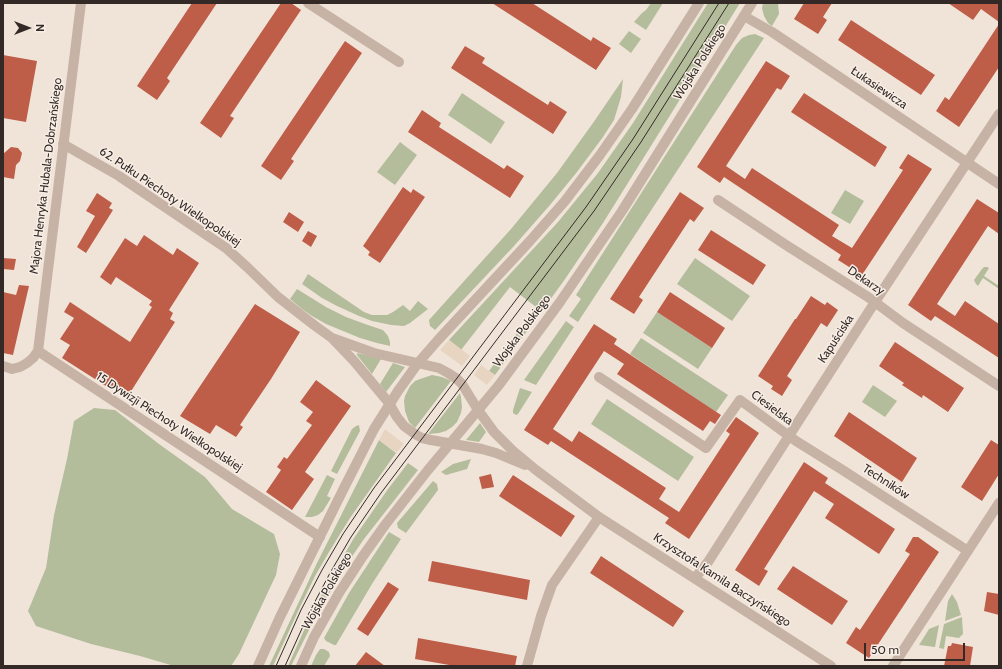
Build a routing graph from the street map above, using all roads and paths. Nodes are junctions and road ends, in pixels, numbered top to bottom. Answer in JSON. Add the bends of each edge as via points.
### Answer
{"nodes":[{"id":1,"x":81,"y":3,"type":"edge"},
{"id":2,"x":308,"y":3,"type":"edge"},
{"id":3,"x":699,"y":3,"type":"edge"},
{"id":4,"x":752,"y":3,"type":"edge"},
{"id":5,"x":744,"y":16,"type":"junction"},
{"id":6,"x":400,"y":62,"type":"dead end"},
{"id":7,"x":999,"y":114,"type":"edge"},
{"id":8,"x":63,"y":144,"type":"junction"},
{"id":9,"x":967,"y":163,"type":"junction"},
{"id":10,"x":999,"y":184,"type":"edge"},
{"id":11,"x":718,"y":200,"type":"dead end"},
{"id":12,"x":875,"y":302,"type":"junction"},
{"id":13,"x":332,"y":338,"type":"junction"},
{"id":14,"x":38,"y":351,"type":"junction"},
{"id":15,"x":418,"y":363,"type":"junction"},
{"id":16,"x":3,"y":366,"type":"edge"},
{"id":17,"x":599,"y":377,"type":"dead end"},
{"id":18,"x":999,"y":386,"type":"edge"},
{"id":19,"x":389,"y":403,"type":"junction"},
{"id":20,"x":478,"y":410,"type":"junction"},
{"id":21,"x":789,"y":436,"type":"junction"},
{"id":22,"x":451,"y":444,"type":"junction"},
{"id":23,"x":536,"y":470,"type":"junction"},
{"id":24,"x":999,"y":503,"type":"edge"},
{"id":25,"x":599,"y":517,"type":"junction"},
{"id":26,"x":320,"y":537,"type":"junction"},
{"id":27,"x":968,"y":551,"type":"junction"},
{"id":28,"x":695,"y":578,"type":"junction"},
{"id":29,"x":258,"y":666,"type":"edge"},
{"id":30,"x":302,"y":666,"type":"edge"},
{"id":31,"x":526,"y":666,"type":"edge"},
{"id":32,"x":831,"y":666,"type":"edge"},
{"id":33,"x":893,"y":666,"type":"edge"}],
"edges":[{"from":1,"to":8,"type":"street","name":"Majora Henryka Hubala-Dobrzańskiego"},
{"from":2,"to":6,"type":"street"},
{"from":3,"to":15,"type":"street","via":[[632,109],[565,201]]},
{"from":4,"to":5,"type":"street","name":"Wojska Polskiego"},
{"from":5,"to":9,"type":"street","name":"Łukasiewicza","via":[[772,32]]},
{"from":5,"to":20,"type":"street","name":"Wojska Polskiego","via":[[622,211],[530,344]]},
{"from":7,"to":9,"type":"street","name":"Kapuściska"},
{"from":8,"to":13,"type":"street","name":"62. Pułku Piechoty Wielkopolskiej","via":[[119,176],[226,248],[278,297]]},
{"from":8,"to":14,"type":"street","name":"Majora Henryka Hubala-Dobrzańskiego"},
{"from":9,"to":10,"type":"street","name":"Łukasiewicza"},
{"from":9,"to":12,"type":"street","name":"Kapuściska"},
{"from":11,"to":12,"type":"street","name":"Dekarzy"},
{"from":12,"to":18,"type":"street","name":"Dekarzy"},
{"from":12,"to":21,"type":"street","name":"Kapuściska"},
{"from":13,"to":15,"type":"street","via":[[374,353]]},
{"from":13,"to":19,"type":"street"},
{"from":14,"to":16,"type":"street","via":[[20,367],[12,369]]},
{"from":14,"to":26,"type":"street","name":"15 Dywizji Piechoty Wielkopolskiej"},
{"from":15,"to":19,"type":"street"},
{"from":15,"to":20,"type":"street","via":[[439,368],[457,379]]},
{"from":17,"to":21,"type":"street","name":"Ciesielska","via":[[706,448],[740,400]]},
{"from":19,"to":22,"type":"street","via":[[404,426],[414,434]]},
{"from":19,"to":26,"type":"street"},
{"from":20,"to":22,"type":"street","name":"Wojska Polskiego"},
{"from":20,"to":23,"type":"street","via":[[494,432]]},
{"from":21,"to":27,"type":"street","name":"Techników"},
{"from":21,"to":28,"type":"street","name":"Kapuściska","via":[[708,562]]},
{"from":22,"to":23,"type":"street","via":[[496,453]]},
{"from":22,"to":30,"type":"street","name":"Wojska Polskiego","via":[[363,556],[314,637]]},
{"from":23,"to":25,"type":"street","name":"Krzysztofa Kamila Baczyńskiego"},
{"from":24,"to":27,"type":"street"},
{"from":25,"to":28,"type":"street","name":"Krzysztofa Kamila Baczyńskiego"},
{"from":25,"to":31,"type":"street","via":[[552,584]]},
{"from":26,"to":29,"type":"street"},
{"from":27,"to":33,"type":"street"},
{"from":28,"to":32,"type":"street","name":"Krzysztofa Kamila Baczyńskiego"}]}
